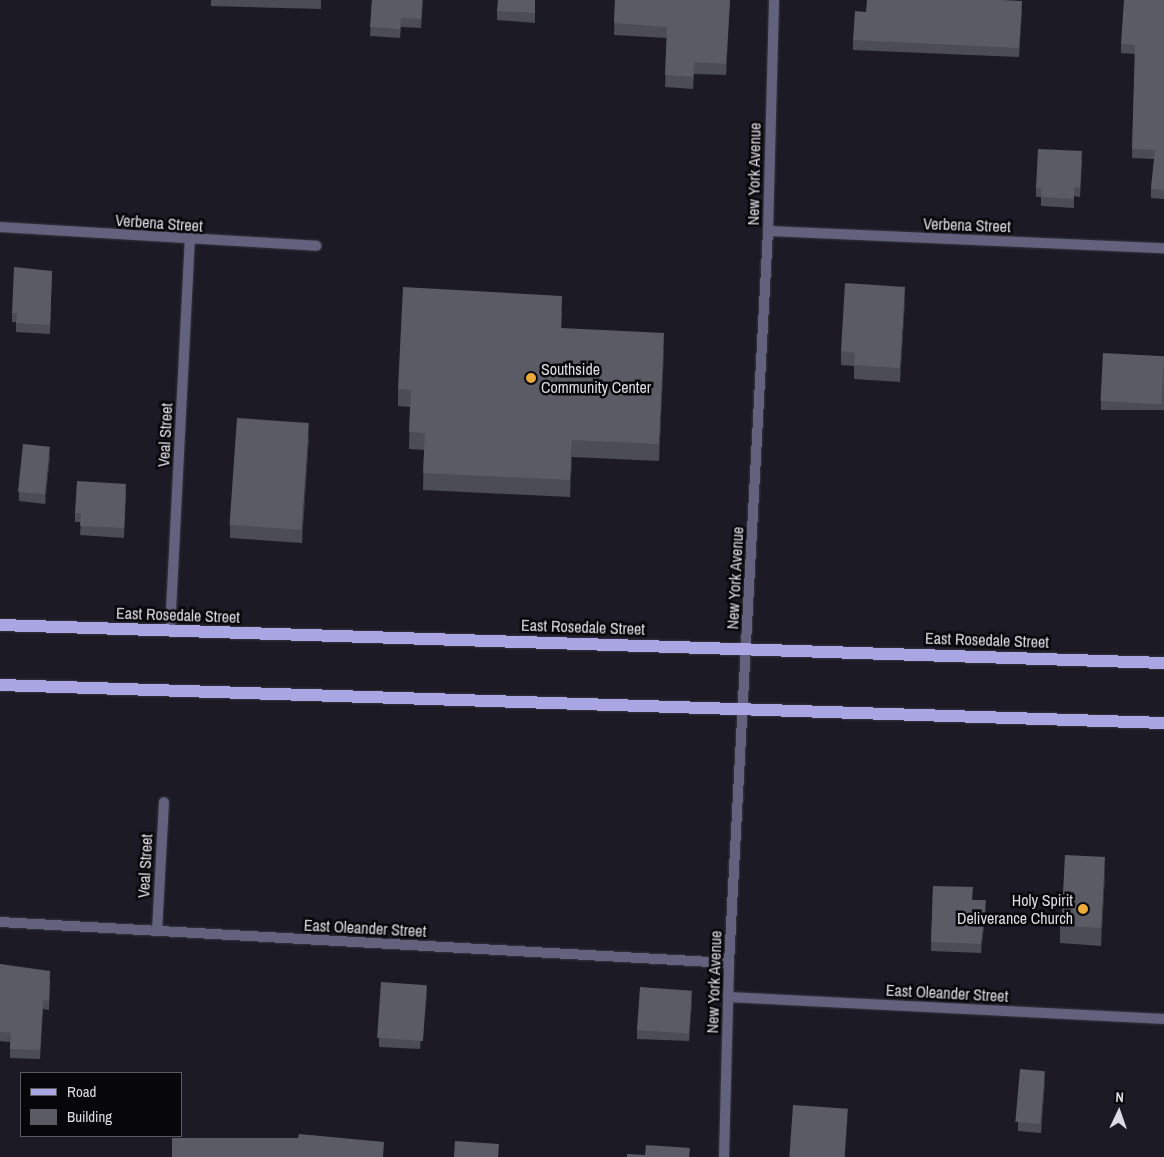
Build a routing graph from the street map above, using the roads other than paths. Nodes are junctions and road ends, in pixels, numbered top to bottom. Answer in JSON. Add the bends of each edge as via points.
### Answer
{"nodes":[{"id":1,"x":774,"y":0,"type":"edge"},
{"id":2,"x":0,"y":227,"type":"edge"},
{"id":3,"x":768,"y":231,"type":"junction"},
{"id":4,"x":190,"y":240,"type":"junction"},
{"id":5,"x":316,"y":246,"type":"dead end"},
{"id":6,"x":1164,"y":248,"type":"edge"},
{"id":7,"x":0,"y":625,"type":"edge"},
{"id":8,"x":170,"y":631,"type":"junction"},
{"id":9,"x":747,"y":648,"type":"junction"},
{"id":10,"x":1164,"y":663,"type":"edge"},
{"id":11,"x":0,"y":685,"type":"edge"},
{"id":12,"x":744,"y":709,"type":"junction"},
{"id":13,"x":1164,"y":723,"type":"edge"},
{"id":14,"x":164,"y":802,"type":"dead end"},
{"id":15,"x":0,"y":922,"type":"edge"},
{"id":16,"x":157,"y":931,"type":"junction"},
{"id":17,"x":729,"y":963,"type":"junction"},
{"id":18,"x":728,"y":997,"type":"junction"},
{"id":19,"x":1164,"y":1019,"type":"edge"},
{"id":20,"x":724,"y":1157,"type":"edge"}],
"edges":[{"from":1,"to":3,"type":"street","name":"New York Avenue"},
{"from":2,"to":4,"type":"street","name":"Verbena Street"},
{"from":3,"to":6,"type":"street","name":"Verbena Street"},
{"from":3,"to":9,"type":"street","name":"New York Avenue"},
{"from":4,"to":5,"type":"street","name":"Verbena Street"},
{"from":4,"to":8,"type":"street","name":"Veal Street"},
{"from":7,"to":8,"type":"main road","name":"East Rosedale Street"},
{"from":8,"to":9,"type":"main road","name":"East Rosedale Street"},
{"from":9,"to":10,"type":"main road","name":"East Rosedale Street"},
{"from":9,"to":12,"type":"street","name":"New York Avenue"},
{"from":11,"to":12,"type":"main road"},
{"from":12,"to":13,"type":"main road"},
{"from":12,"to":17,"type":"street","name":"New York Avenue"},
{"from":14,"to":16,"type":"street","name":"Veal Street"},
{"from":15,"to":16,"type":"street","name":"East Oleander Street"},
{"from":16,"to":17,"type":"street","name":"East Oleander Street"},
{"from":17,"to":18,"type":"street","name":"New York Avenue"},
{"from":18,"to":19,"type":"street","name":"East Oleander Street"},
{"from":18,"to":20,"type":"street","name":"New York Avenue"}]}
